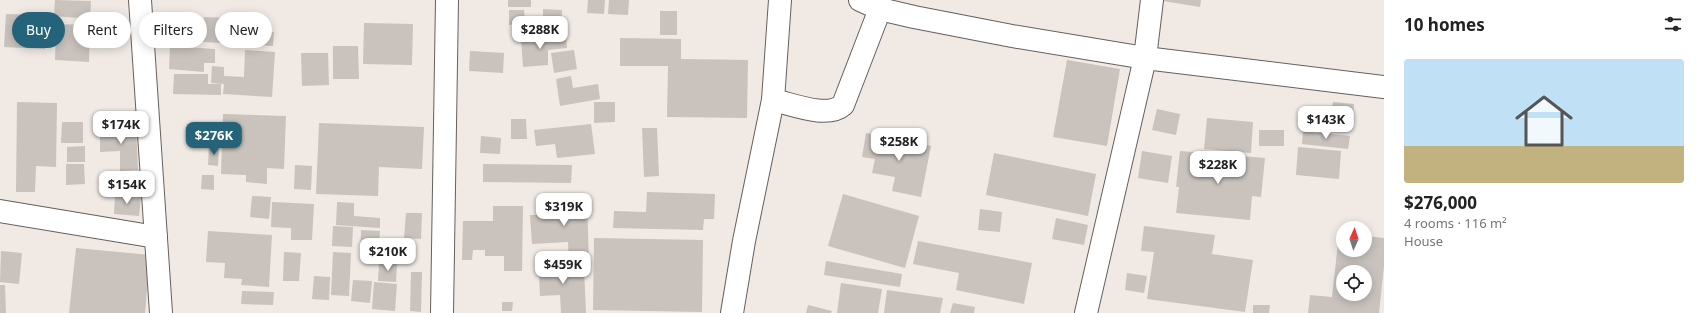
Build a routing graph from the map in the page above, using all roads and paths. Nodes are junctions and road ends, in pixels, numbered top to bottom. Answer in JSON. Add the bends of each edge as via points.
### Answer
{"nodes":[{"id":1,"x":140,"y":0,"type":"edge"},
{"id":2,"x":447,"y":0,"type":"edge"},
{"id":3,"x":780,"y":0,"type":"edge"},
{"id":4,"x":860,"y":0,"type":"edge"},
{"id":5,"x":1152,"y":0,"type":"edge"},
{"id":6,"x":880,"y":9,"type":"junction"},
{"id":7,"x":1145,"y":58,"type":"junction"},
{"id":8,"x":1384,"y":87,"type":"edge"},
{"id":9,"x":773,"y":100,"type":"junction"},
{"id":10,"x":0,"y":211,"type":"edge"},
{"id":11,"x":156,"y":237,"type":"junction"},
{"id":12,"x":161,"y":313,"type":"edge"},
{"id":13,"x":442,"y":313,"type":"edge"},
{"id":14,"x":732,"y":313,"type":"edge"},
{"id":15,"x":1086,"y":313,"type":"edge"}],
"edges":[{"from":1,"to":11,"type":"street"},
{"from":2,"to":13,"type":"street"},
{"from":3,"to":9,"type":"street"},
{"from":4,"to":6,"type":"street"},
{"from":5,"to":7,"type":"street"},
{"from":6,"to":7,"type":"street","via":[[1039,41]]},
{"from":6,"to":9,"type":"street","via":[[843,105],[830,111]]},
{"from":7,"to":8,"type":"street"},
{"from":7,"to":15,"type":"street"},
{"from":9,"to":14,"type":"street"},
{"from":10,"to":11,"type":"street"},
{"from":11,"to":12,"type":"street"}]}
